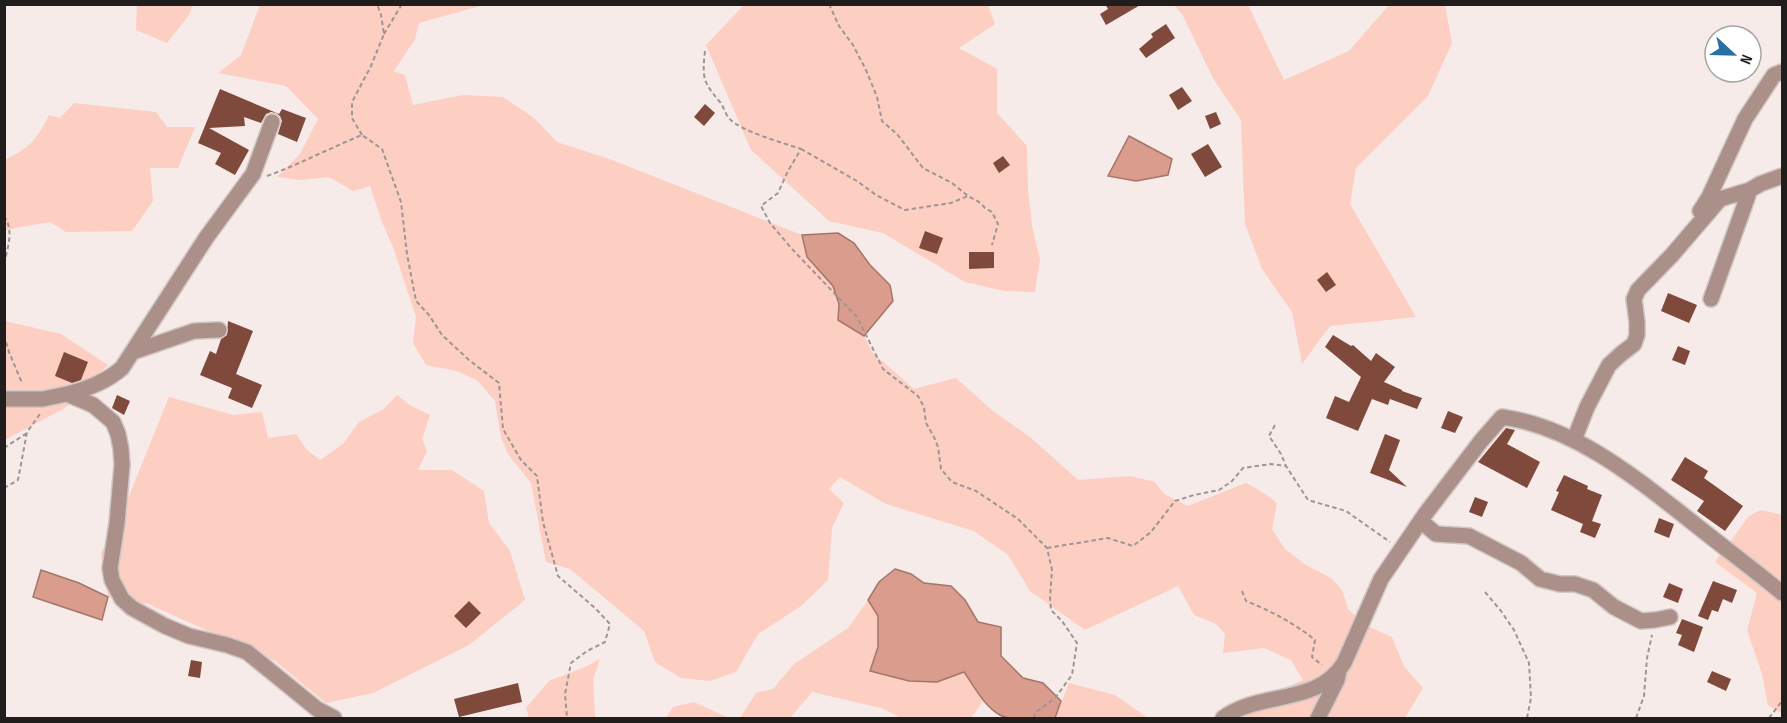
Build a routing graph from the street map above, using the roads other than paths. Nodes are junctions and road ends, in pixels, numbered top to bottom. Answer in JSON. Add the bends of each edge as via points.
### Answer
{"nodes":[{"id":1,"x":1782,"y":72,"type":"edge"},
{"id":2,"x":272,"y":122,"type":"dead end"},
{"id":3,"x":1782,"y":176,"type":"edge"},
{"id":4,"x":1750,"y":190,"type":"junction"},
{"id":5,"x":1672,"y":255,"type":"junction"},
{"id":6,"x":1711,"y":299,"type":"dead end"},
{"id":7,"x":219,"y":330,"type":"dead end"},
{"id":8,"x":133,"y":352,"type":"junction"},
{"id":9,"x":67,"y":394,"type":"junction"},
{"id":10,"x":4,"y":399,"type":"edge"},
{"id":11,"x":1574,"y":440,"type":"junction"},
{"id":12,"x":1420,"y":521,"type":"junction"},
{"id":13,"x":1782,"y":593,"type":"edge"},
{"id":14,"x":1670,"y":617,"type":"dead end"},
{"id":15,"x":1334,"y":676,"type":"junction"},
{"id":16,"x":334,"y":718,"type":"edge"},
{"id":17,"x":1223,"y":718,"type":"edge"},
{"id":18,"x":1317,"y":718,"type":"edge"}],
"edges":[{"from":1,"to":5,"type":"street","via":[[1774,75],[1745,119],[1709,197]]},
{"from":2,"to":8,"type":"street","via":[[253,174],[206,238]]},
{"from":3,"to":4,"type":"street"},
{"from":4,"to":5,"type":"street","via":[[1720,199]]},
{"from":4,"to":6,"type":"street"},
{"from":5,"to":11,"type":"street","via":[[1638,290],[1634,299],[1634,344],[1609,365]]},
{"from":7,"to":8,"type":"street","via":[[194,331]]},
{"from":8,"to":9,"type":"street","via":[[112,377]]},
{"from":9,"to":10,"type":"street","via":[[47,399]]},
{"from":9,"to":16,"type":"street","via":[[93,405],[113,422],[118,434],[122,465],[110,568],[122,598],[132,608],[189,636],[247,652],[317,709]]},
{"from":11,"to":12,"type":"street","via":[[1502,417]]},
{"from":11,"to":13,"type":"street","via":[[1669,504]]},
{"from":12,"to":14,"type":"street","via":[[1436,534],[1469,536],[1521,563],[1539,579],[1593,590],[1641,621]]},
{"from":12,"to":15,"type":"street","via":[[1381,579],[1344,663]]},
{"from":15,"to":17,"type":"street","via":[[1318,688],[1246,706]]},
{"from":15,"to":18,"type":"street","via":[[1337,680]]}]}
